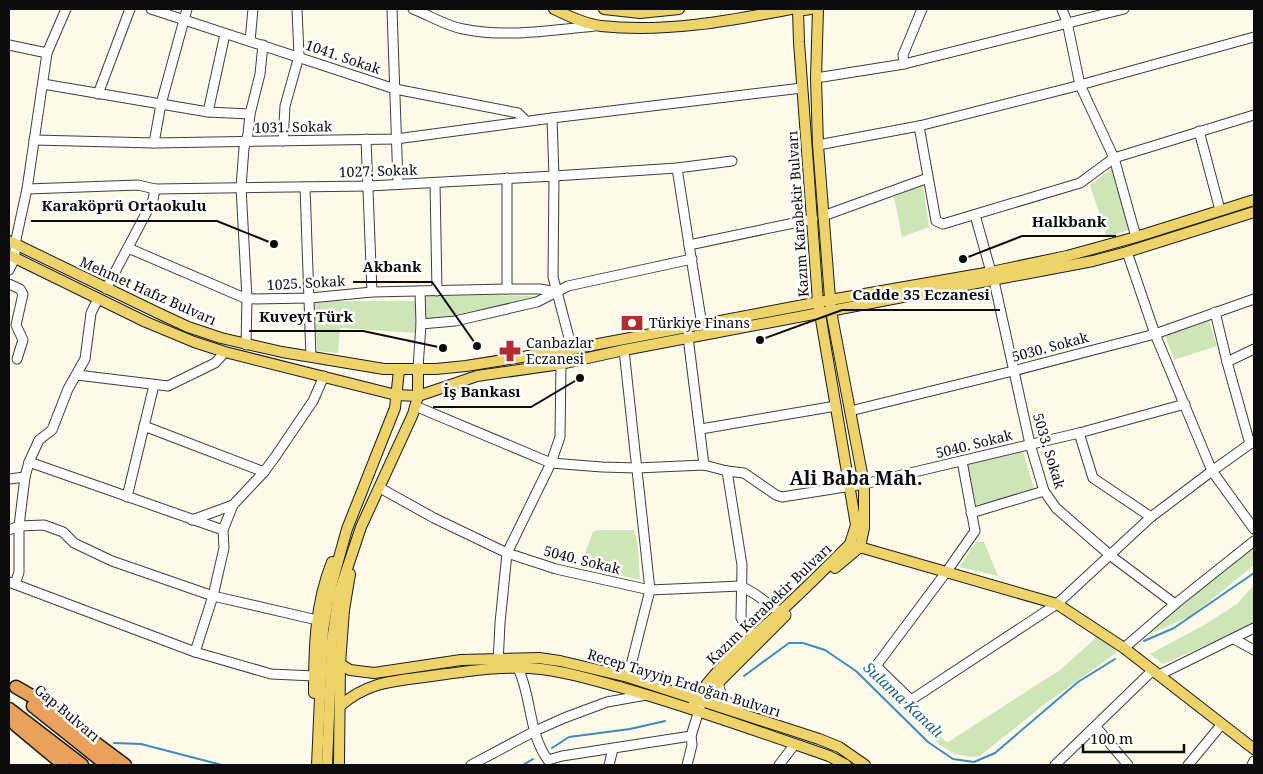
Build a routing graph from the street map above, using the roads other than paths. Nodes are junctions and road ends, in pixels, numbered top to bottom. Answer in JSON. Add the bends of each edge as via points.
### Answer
{"nodes":[{"id":1,"x":66,"y":9,"type":"edge"},
{"id":2,"x":130,"y":9,"type":"edge"},
{"id":3,"x":151,"y":9,"type":"edge"},
{"id":4,"x":186,"y":9,"type":"edge"},
{"id":5,"x":253,"y":9,"type":"edge"},
{"id":6,"x":298,"y":9,"type":"edge"},
{"id":7,"x":392,"y":9,"type":"edge"},
{"id":8,"x":413,"y":9,"type":"edge"},
{"id":9,"x":554,"y":9,"type":"edge"},
{"id":10,"x":604,"y":9,"type":"edge"},
{"id":11,"x":679,"y":9,"type":"edge"},
{"id":12,"x":795,"y":9,"type":"edge"},
{"id":13,"x":810,"y":9,"type":"edge"},
{"id":14,"x":818,"y":9,"type":"edge"},
{"id":15,"x":922,"y":9,"type":"edge"},
{"id":16,"x":1062,"y":9,"type":"edge"},
{"id":17,"x":1124,"y":9,"type":"edge"},
{"id":18,"x":184,"y":20,"type":"junction"},
{"id":19,"x":1067,"y":22,"type":"junction"},
{"id":20,"x":600,"y":26,"type":"junction"},
{"id":21,"x":225,"y":34,"type":"junction"},
{"id":22,"x":1254,"y":37,"type":"edge"},
{"id":23,"x":250,"y":42,"type":"junction"},
{"id":24,"x":9,"y":45,"type":"edge"},
{"id":25,"x":263,"y":45,"type":"junction"},
{"id":26,"x":47,"y":53,"type":"junction"},
{"id":27,"x":299,"y":56,"type":"junction"},
{"id":28,"x":904,"y":64,"type":"junction"},
{"id":29,"x":816,"y":78,"type":"junction"},
{"id":30,"x":43,"y":84,"type":"junction"},
{"id":31,"x":1080,"y":85,"type":"junction"},
{"id":32,"x":802,"y":88,"type":"junction"},
{"id":33,"x":395,"y":89,"type":"junction"},
{"id":34,"x":98,"y":94,"type":"junction"},
{"id":35,"x":161,"y":104,"type":"junction"},
{"id":36,"x":208,"y":112,"type":"junction"},
{"id":37,"x":250,"y":114,"type":"junction"},
{"id":38,"x":1254,"y":115,"type":"edge"},
{"id":39,"x":552,"y":118,"type":"junction"},
{"id":40,"x":526,"y":121,"type":"junction"},
{"id":41,"x":918,"y":126,"type":"junction"},
{"id":42,"x":1199,"y":131,"type":"junction"},
{"id":43,"x":396,"y":138,"type":"junction"},
{"id":44,"x":366,"y":139,"type":"junction"},
{"id":45,"x":34,"y":140,"type":"junction"},
{"id":46,"x":246,"y":141,"type":"junction"},
{"id":47,"x":283,"y":141,"type":"junction"},
{"id":48,"x":154,"y":143,"type":"junction"},
{"id":49,"x":818,"y":145,"type":"junction"},
{"id":50,"x":1114,"y":158,"type":"junction"},
{"id":51,"x":732,"y":160,"type":"dead end"},
{"id":52,"x":677,"y":168,"type":"junction"},
{"id":53,"x":554,"y":176,"type":"junction"},
{"id":54,"x":507,"y":178,"type":"junction"},
{"id":55,"x":928,"y":178,"type":"junction"},
{"id":56,"x":435,"y":183,"type":"junction"},
{"id":57,"x":398,"y":184,"type":"junction"},
{"id":58,"x":305,"y":186,"type":"junction"},
{"id":59,"x":369,"y":186,"type":"junction"},
{"id":60,"x":241,"y":187,"type":"junction"},
{"id":61,"x":155,"y":188,"type":"junction"},
{"id":62,"x":27,"y":189,"type":"junction"},
{"id":63,"x":1254,"y":200,"type":"edge"},
{"id":64,"x":1220,"y":210,"type":"junction"},
{"id":65,"x":1254,"y":212,"type":"edge"},
{"id":66,"x":975,"y":215,"type":"junction"},
{"id":67,"x":818,"y":217,"type":"junction"},
{"id":68,"x":1136,"y":237,"type":"junction"},
{"id":69,"x":12,"y":243,"type":"edge"},
{"id":70,"x":689,"y":245,"type":"junction"},
{"id":71,"x":128,"y":248,"type":"junction"},
{"id":72,"x":1127,"y":252,"type":"junction"},
{"id":73,"x":12,"y":256,"type":"edge"},
{"id":74,"x":692,"y":259,"type":"junction"},
{"id":75,"x":9,"y":270,"type":"edge"},
{"id":76,"x":993,"y":276,"type":"junction"},
{"id":77,"x":9,"y":284,"type":"edge"},
{"id":78,"x":106,"y":289,"type":"junction"},
{"id":79,"x":507,"y":289,"type":"junction"},
{"id":80,"x":420,"y":291,"type":"junction"},
{"id":81,"x":438,"y":291,"type":"junction"},
{"id":82,"x":372,"y":292,"type":"junction"},
{"id":83,"x":557,"y":292,"type":"junction"},
{"id":84,"x":310,"y":298,"type":"junction"},
{"id":85,"x":98,"y":299,"type":"junction"},
{"id":86,"x":247,"y":299,"type":"junction"},
{"id":87,"x":1254,"y":299,"type":"edge"},
{"id":88,"x":830,"y":300,"type":"junction"},
{"id":89,"x":818,"y":302,"type":"junction"},
{"id":90,"x":826,"y":312,"type":"junction"},
{"id":91,"x":1215,"y":312,"type":"junction"},
{"id":92,"x":13,"y":324,"type":"edge"},
{"id":93,"x":422,"y":324,"type":"junction"},
{"id":94,"x":702,"y":325,"type":"junction"},
{"id":95,"x":1155,"y":334,"type":"junction"},
{"id":96,"x":688,"y":337,"type":"junction"},
{"id":97,"x":246,"y":345,"type":"junction"},
{"id":98,"x":572,"y":349,"type":"junction"},
{"id":99,"x":1254,"y":349,"type":"edge"},
{"id":100,"x":624,"y":350,"type":"junction"},
{"id":101,"x":225,"y":352,"type":"junction"},
{"id":102,"x":311,"y":357,"type":"junction"},
{"id":103,"x":17,"y":359,"type":"dead end"},
{"id":104,"x":1227,"y":362,"type":"junction"},
{"id":105,"x":561,"y":364,"type":"junction"},
{"id":106,"x":418,"y":368,"type":"junction"},
{"id":107,"x":399,"y":370,"type":"junction"},
{"id":108,"x":1013,"y":371,"type":"junction"},
{"id":109,"x":77,"y":375,"type":"junction"},
{"id":110,"x":324,"y":376,"type":"junction"},
{"id":111,"x":154,"y":386,"type":"junction"},
{"id":112,"x":396,"y":395,"type":"junction"},
{"id":113,"x":417,"y":401,"type":"junction"},
{"id":114,"x":1185,"y":404,"type":"junction"},
{"id":115,"x":836,"y":406,"type":"junction"},
{"id":116,"x":850,"y":411,"type":"junction"},
{"id":117,"x":144,"y":426,"type":"junction"},
{"id":118,"x":701,"y":429,"type":"junction"},
{"id":119,"x":1079,"y":433,"type":"junction"},
{"id":120,"x":1252,"y":442,"type":"edge"},
{"id":121,"x":1030,"y":444,"type":"junction"},
{"id":122,"x":962,"y":461,"type":"junction"},
{"id":123,"x":29,"y":462,"type":"junction"},
{"id":124,"x":551,"y":463,"type":"junction"},
{"id":125,"x":704,"y":465,"type":"junction"},
{"id":126,"x":637,"y":468,"type":"junction"},
{"id":127,"x":1212,"y":470,"type":"junction"},
{"id":128,"x":727,"y":471,"type":"junction"},
{"id":129,"x":264,"y":472,"type":"junction"},
{"id":130,"x":25,"y":478,"type":"junction"},
{"id":131,"x":9,"y":479,"type":"edge"},
{"id":132,"x":864,"y":484,"type":"junction"},
{"id":133,"x":851,"y":486,"type":"junction"},
{"id":134,"x":380,"y":488,"type":"junction"},
{"id":135,"x":1044,"y":491,"type":"junction"},
{"id":136,"x":127,"y":497,"type":"junction"},
{"id":137,"x":233,"y":505,"type":"junction"},
{"id":138,"x":972,"y":513,"type":"junction"},
{"id":139,"x":1151,"y":517,"type":"junction"},
{"id":140,"x":192,"y":520,"type":"junction"},
{"id":141,"x":19,"y":526,"type":"junction"},
{"id":142,"x":347,"y":529,"type":"junction"},
{"id":143,"x":1254,"y":529,"type":"edge"},
{"id":144,"x":9,"y":530,"type":"edge"},
{"id":145,"x":223,"y":530,"type":"junction"},
{"id":146,"x":1254,"y":541,"type":"edge"},
{"id":147,"x":855,"y":546,"type":"junction"},
{"id":148,"x":507,"y":553,"type":"junction"},
{"id":149,"x":1111,"y":556,"type":"junction"},
{"id":150,"x":349,"y":562,"type":"junction"},
{"id":151,"x":947,"y":571,"type":"junction"},
{"id":152,"x":12,"y":583,"type":"edge"},
{"id":153,"x":740,"y":586,"type":"junction"},
{"id":154,"x":650,"y":590,"type":"junction"},
{"id":155,"x":213,"y":596,"type":"junction"},
{"id":156,"x":1057,"y":604,"type":"junction"},
{"id":157,"x":1175,"y":604,"type":"junction"},
{"id":158,"x":784,"y":613,"type":"junction"},
{"id":159,"x":316,"y":620,"type":"junction"},
{"id":160,"x":1254,"y":628,"type":"edge"},
{"id":161,"x":753,"y":636,"type":"junction"},
{"id":162,"x":1234,"y":639,"type":"junction"},
{"id":163,"x":1124,"y":648,"type":"junction"},
{"id":164,"x":1254,"y":650,"type":"edge"},
{"id":165,"x":195,"y":652,"type":"junction"},
{"id":166,"x":498,"y":662,"type":"junction"},
{"id":167,"x":340,"y":664,"type":"junction"},
{"id":168,"x":518,"y":668,"type":"junction"},
{"id":169,"x":1156,"y":673,"type":"junction"},
{"id":170,"x":314,"y":676,"type":"junction"},
{"id":171,"x":628,"y":677,"type":"junction"},
{"id":172,"x":718,"y":682,"type":"junction"},
{"id":173,"x":12,"y":685,"type":"edge"},
{"id":174,"x":326,"y":691,"type":"junction"},
{"id":175,"x":646,"y":695,"type":"junction"},
{"id":176,"x":697,"y":705,"type":"junction"},
{"id":177,"x":340,"y":706,"type":"junction"},
{"id":178,"x":9,"y":709,"type":"edge"},
{"id":179,"x":742,"y":714,"type":"junction"},
{"id":180,"x":9,"y":717,"type":"edge"},
{"id":181,"x":1222,"y":724,"type":"junction"},
{"id":182,"x":1096,"y":728,"type":"junction"},
{"id":183,"x":535,"y":731,"type":"junction"},
{"id":184,"x":691,"y":736,"type":"junction"},
{"id":185,"x":795,"y":744,"type":"junction"},
{"id":186,"x":613,"y":749,"type":"junction"},
{"id":187,"x":1254,"y":749,"type":"edge"},
{"id":188,"x":1254,"y":761,"type":"edge"},
{"id":189,"x":547,"y":763,"type":"edge"},
{"id":190,"x":842,"y":764,"type":"edge"},
{"id":191,"x":63,"y":765,"type":"edge"},
{"id":192,"x":82,"y":765,"type":"edge"},
{"id":193,"x":107,"y":765,"type":"edge"},
{"id":194,"x":125,"y":765,"type":"edge"},
{"id":195,"x":311,"y":765,"type":"edge"},
{"id":196,"x":318,"y":765,"type":"edge"},
{"id":197,"x":327,"y":765,"type":"edge"},
{"id":198,"x":339,"y":765,"type":"edge"},
{"id":199,"x":472,"y":765,"type":"edge"},
{"id":200,"x":609,"y":765,"type":"edge"},
{"id":201,"x":688,"y":765,"type":"edge"},
{"id":202,"x":779,"y":765,"type":"edge"},
{"id":203,"x":865,"y":765,"type":"edge"},
{"id":204,"x":1055,"y":765,"type":"edge"},
{"id":205,"x":1128,"y":765,"type":"edge"},
{"id":206,"x":1188,"y":765,"type":"edge"},
{"id":207,"x":1252,"y":765,"type":"edge"}],
"edges":[{"from":1,"to":26,"type":"street"},
{"from":2,"to":34,"type":"street"},
{"from":3,"to":18,"type":"street","name":"1041. Sokak"},
{"from":4,"to":18,"type":"street"},
{"from":5,"to":23,"type":"street"},
{"from":6,"to":27,"type":"street"},
{"from":7,"to":33,"type":"street"},
{"from":8,"to":20,"type":"street","via":[[462,29],[486,32]]},
{"from":9,"to":20,"type":"main road"},
{"from":10,"to":11,"type":"main road","via":[[640,13]]},
{"from":12,"to":13,"type":"main road"},
{"from":12,"to":20,"type":"main road","via":[[670,27]]},
{"from":12,"to":32,"type":"main road","name":"Kazım Karabekir Bulvarı"},
{"from":14,"to":29,"type":"main road","name":"Kazım Karabekir Bulvarı"},
{"from":15,"to":28,"type":"street","via":[[903,55]]},
{"from":16,"to":19,"type":"street"},
{"from":17,"to":19,"type":"street"},
{"from":18,"to":21,"type":"street","name":"1041. Sokak"},
{"from":18,"to":35,"type":"street"},
{"from":19,"to":28,"type":"street"},
{"from":19,"to":31,"type":"street"},
{"from":21,"to":23,"type":"street","name":"1041. Sokak"},
{"from":21,"to":36,"type":"street"},
{"from":22,"to":31,"type":"street"},
{"from":23,"to":25,"type":"street","name":"1041. Sokak"},
{"from":24,"to":26,"type":"street"},
{"from":25,"to":27,"type":"street","name":"1041. Sokak"},
{"from":25,"to":37,"type":"street"},
{"from":26,"to":30,"type":"street"},
{"from":27,"to":33,"type":"street","name":"1041. Sokak"},
{"from":27,"to":47,"type":"street","via":[[285,106]]},
{"from":28,"to":29,"type":"street"},
{"from":29,"to":49,"type":"main road","name":"Kazım Karabekir Bulvarı"},
{"from":30,"to":34,"type":"street"},
{"from":30,"to":45,"type":"street"},
{"from":31,"to":41,"type":"street"},
{"from":31,"to":50,"type":"street"},
{"from":32,"to":39,"type":"street","name":"1031. Sokak"},
{"from":32,"to":67,"type":"main road","name":"Kazım Karabekir Bulvarı"},
{"from":33,"to":40,"type":"street","name":"1041. Sokak","via":[[518,113]]},
{"from":33,"to":43,"type":"street"},
{"from":34,"to":35,"type":"street"},
{"from":35,"to":36,"type":"street"},
{"from":35,"to":48,"type":"street"},
{"from":36,"to":37,"type":"street"},
{"from":37,"to":46,"type":"street"},
{"from":38,"to":42,"type":"street"},
{"from":39,"to":40,"type":"street","name":"1031. Sokak"},
{"from":39,"to":53,"type":"street"},
{"from":40,"to":43,"type":"street","name":"1031. Sokak"},
{"from":41,"to":49,"type":"street"},
{"from":41,"to":55,"type":"street"},
{"from":42,"to":50,"type":"street"},
{"from":42,"to":64,"type":"street"},
{"from":43,"to":44,"type":"street","name":"1031. Sokak"},
{"from":43,"to":57,"type":"street"},
{"from":44,"to":47,"type":"street","name":"1031. Sokak"},
{"from":44,"to":59,"type":"street"},
{"from":45,"to":48,"type":"street","name":"1031. Sokak"},
{"from":45,"to":62,"type":"street"},
{"from":46,"to":47,"type":"street","name":"1031. Sokak"},
{"from":46,"to":48,"type":"street","name":"1031. Sokak"},
{"from":46,"to":60,"type":"street"},
{"from":49,"to":67,"type":"main road","name":"Kazım Karabekir Bulvarı"},
{"from":50,"to":66,"type":"street","via":[[1080,183]]},
{"from":50,"to":68,"type":"street"},
{"from":51,"to":52,"type":"street","name":"1027. Sokak"},
{"from":52,"to":53,"type":"street","name":"1027. Sokak"},
{"from":52,"to":70,"type":"street"},
{"from":53,"to":54,"type":"street","name":"1027. Sokak"},
{"from":53,"to":83,"type":"street","via":[[553,277]]},
{"from":54,"to":56,"type":"street","name":"1027. Sokak"},
{"from":54,"to":79,"type":"street"},
{"from":55,"to":66,"type":"street","via":[[936,221],[943,224]]},
{"from":55,"to":67,"type":"street"},
{"from":56,"to":57,"type":"street","name":"1027. Sokak"},
{"from":56,"to":81,"type":"street"},
{"from":57,"to":59,"type":"street","name":"1027. Sokak"},
{"from":58,"to":59,"type":"street","name":"1027. Sokak"},
{"from":58,"to":60,"type":"street","name":"1027. Sokak"},
{"from":58,"to":84,"type":"street"},
{"from":59,"to":82,"type":"street"},
{"from":60,"to":61,"type":"street","name":"1027. Sokak"},
{"from":60,"to":86,"type":"street"},
{"from":61,"to":62,"type":"street","name":"1027. Sokak","via":[[138,185]]},
{"from":61,"to":71,"type":"street","via":[[153,200]]},
{"from":62,"to":69,"type":"street"},
{"from":63,"to":64,"type":"main road"},
{"from":64,"to":68,"type":"main road"},
{"from":65,"to":72,"type":"main road"},
{"from":66,"to":76,"type":"street","name":"5033. Sokak"},
{"from":67,"to":70,"type":"street"},
{"from":67,"to":88,"type":"main road","name":"Kazım Karabekir Bulvarı"},
{"from":67,"to":89,"type":"main road","name":"Kazım Karabekir Bulvarı"},
{"from":68,"to":76,"type":"main road"},
{"from":69,"to":73,"type":"street"},
{"from":69,"to":78,"type":"main road","name":"Mehmet Hafız Bulvarı"},
{"from":70,"to":74,"type":"street"},
{"from":71,"to":78,"type":"street"},
{"from":71,"to":86,"type":"street","name":"1025. Sokak"},
{"from":72,"to":76,"type":"main road"},
{"from":72,"to":95,"type":"street"},
{"from":73,"to":75,"type":"street"},
{"from":73,"to":85,"type":"main road","name":"Mehmet Hafız Bulvarı"},
{"from":74,"to":83,"type":"street","via":[[568,286]]},
{"from":74,"to":94,"type":"street"},
{"from":76,"to":88,"type":"main road","name":"Mehmet Hafız Bulvarı"},
{"from":76,"to":90,"type":"main road"},
{"from":76,"to":108,"type":"street","name":"5033. Sokak"},
{"from":77,"to":92,"type":"street","via":[[24,294]]},
{"from":78,"to":97,"type":"main road","name":"Mehmet Hafız Bulvarı","via":[[188,327]]},
{"from":79,"to":81,"type":"street","name":"1025. Sokak"},
{"from":79,"to":83,"type":"street","name":"1025. Sokak"},
{"from":80,"to":81,"type":"street","name":"1025. Sokak"},
{"from":80,"to":82,"type":"street","name":"1025. Sokak"},
{"from":80,"to":93,"type":"street"},
{"from":82,"to":84,"type":"street","name":"1025. Sokak"},
{"from":83,"to":93,"type":"street","via":[[537,302],[455,321]]},
{"from":83,"to":98,"type":"street"},
{"from":84,"to":86,"type":"street","name":"1025. Sokak"},
{"from":84,"to":102,"type":"street"},
{"from":85,"to":101,"type":"main road","name":"Mehmet Hafız Bulvarı"},
{"from":85,"to":109,"type":"street","via":[[91,313],[86,359]]},
{"from":86,"to":97,"type":"street"},
{"from":87,"to":91,"type":"street","name":"5030. Sokak"},
{"from":88,"to":89,"type":"main road","name":"Mehmet Hafız Bulvarı"},
{"from":88,"to":90,"type":"main road","name":"Kazım Karabekir Bulvarı"},
{"from":89,"to":90,"type":"main road","name":"Kazım Karabekir Bulvarı"},
{"from":89,"to":94,"type":"main road","name":"Mehmet Hafız Bulvarı"},
{"from":90,"to":96,"type":"main road"},
{"from":90,"to":115,"type":"main road","name":"Kazım Karabekir Bulvarı"},
{"from":90,"to":116,"type":"main road","name":"Kazım Karabekir Bulvarı"},
{"from":91,"to":95,"type":"street","name":"5030. Sokak"},
{"from":91,"to":104,"type":"street"},
{"from":92,"to":103,"type":"street","via":[[23,340]]},
{"from":93,"to":106,"type":"street"},
{"from":94,"to":98,"type":"main road","name":"Mehmet Hafız Bulvarı"},
{"from":95,"to":108,"type":"street","name":"5030. Sokak"},
{"from":95,"to":114,"type":"street"},
{"from":96,"to":100,"type":"main road"},
{"from":96,"to":118,"type":"street"},
{"from":97,"to":102,"type":"main road","name":"Mehmet Hafız Bulvarı"},
{"from":98,"to":106,"type":"main road","name":"Mehmet Hafız Bulvarı","via":[[466,366]]},
{"from":99,"to":104,"type":"street"},
{"from":100,"to":105,"type":"main road"},
{"from":100,"to":126,"type":"street"},
{"from":101,"to":110,"type":"main road","name":"Mehmet Hafız Bulvarı"},
{"from":101,"to":111,"type":"street","via":[[215,363],[168,386]]},
{"from":102,"to":107,"type":"main road","name":"Mehmet Hafız Bulvarı"},
{"from":104,"to":120,"type":"street"},
{"from":105,"to":113,"type":"main road","via":[[477,376]]},
{"from":105,"to":124,"type":"street","via":[[560,437]]},
{"from":106,"to":107,"type":"main road","name":"Mehmet Hafız Bulvarı"},
{"from":106,"to":113,"type":"main road"},
{"from":107,"to":112,"type":"main road"},
{"from":108,"to":116,"type":"street","name":"5030. Sokak"},
{"from":108,"to":121,"type":"street","name":"5033. Sokak"},
{"from":109,"to":111,"type":"street"},
{"from":109,"to":123,"type":"street","via":[[52,430],[39,440]]},
{"from":110,"to":112,"type":"main road","name":"Mehmet Hafız Bulvarı"},
{"from":110,"to":129,"type":"street","via":[[313,401]]},
{"from":111,"to":117,"type":"street"},
{"from":112,"to":113,"type":"main road","name":"Mehmet Hafız Bulvarı"},
{"from":112,"to":142,"type":"main road","via":[[395,408]]},
{"from":113,"to":124,"type":"street"},
{"from":113,"to":134,"type":"main road"},
{"from":114,"to":119,"type":"street","name":"5040. Sokak"},
{"from":114,"to":127,"type":"street"},
{"from":115,"to":118,"type":"street"},
{"from":115,"to":133,"type":"main road","name":"Kazım Karabekir Bulvarı"},
{"from":116,"to":132,"type":"main road","name":"Kazım Karabekir Bulvarı"},
{"from":117,"to":129,"type":"street"},
{"from":117,"to":136,"type":"street"},
{"from":118,"to":125,"type":"street"},
{"from":119,"to":121,"type":"street","name":"5040. Sokak"},
{"from":119,"to":139,"type":"street","via":[[1093,478]]},
{"from":120,"to":127,"type":"street"},
{"from":121,"to":122,"type":"street","name":"5040. Sokak"},
{"from":121,"to":135,"type":"street","name":"5033. Sokak"},
{"from":122,"to":132,"type":"street","name":"5040. Sokak"},
{"from":122,"to":138,"type":"street"},
{"from":123,"to":130,"type":"street"},
{"from":123,"to":136,"type":"street"},
{"from":124,"to":126,"type":"street"},
{"from":124,"to":148,"type":"street"},
{"from":125,"to":126,"type":"street"},
{"from":125,"to":128,"type":"street"},
{"from":126,"to":154,"type":"street"},
{"from":127,"to":139,"type":"street"},
{"from":127,"to":143,"type":"street"},
{"from":128,"to":133,"type":"street","name":"5040. Sokak","via":[[744,473],[782,497]]},
{"from":128,"to":153,"type":"street","via":[[742,565]]},
{"from":129,"to":137,"type":"street"},
{"from":130,"to":131,"type":"street"},
{"from":130,"to":141,"type":"street"},
{"from":132,"to":133,"type":"street","name":"5040. Sokak"},
{"from":132,"to":147,"type":"main road","name":"Kazım Karabekir Bulvarı","via":[[864,528]]},
{"from":133,"to":147,"type":"main road","name":"Kazım Karabekir Bulvarı"},
{"from":134,"to":148,"type":"street","name":"5040. Sokak"},
{"from":134,"to":150,"type":"main road"},
{"from":135,"to":138,"type":"street"},
{"from":135,"to":149,"type":"street","name":"5033. Sokak","via":[[1056,508]]},
{"from":136,"to":140,"type":"street"},
{"from":137,"to":140,"type":"street"},
{"from":137,"to":145,"type":"street"},
{"from":138,"to":151,"type":"street","via":[[975,531]]},
{"from":139,"to":149,"type":"street"},
{"from":140,"to":145,"type":"street"},
{"from":141,"to":144,"type":"street"},
{"from":141,"to":152,"type":"street","via":[[19,572]]},
{"from":141,"to":155,"type":"street","via":[[44,525],[56,529],[74,543],[112,561]]},
{"from":142,"to":159,"type":"main road","via":[[325,579]]},
{"from":142,"to":174,"type":"main road","via":[[323,630]]},
{"from":145,"to":155,"type":"street","via":[[224,548]]},
{"from":146,"to":157,"type":"street"},
{"from":147,"to":151,"type":"main road"},
{"from":147,"to":158,"type":"main road","name":"Kazım Karabekir Bulvarı"},
{"from":148,"to":154,"type":"street","name":"5040. Sokak","via":[[556,569]]},
{"from":148,"to":166,"type":"street"},
{"from":149,"to":156,"type":"street"},
{"from":149,"to":157,"type":"street","name":"5033. Sokak"},
{"from":150,"to":167,"type":"main road"},
{"from":150,"to":174,"type":"main road","via":[[338,593]]},
{"from":151,"to":156,"type":"main road"},
{"from":151,"to":156,"type":"street","via":[[876,666],[911,700]]},
{"from":152,"to":165,"type":"street"},
{"from":153,"to":154,"type":"street","name":"5040. Sokak"},
{"from":153,"to":158,"type":"street"},
{"from":153,"to":161,"type":"street","via":[[741,618]]},
{"from":154,"to":171,"type":"street"},
{"from":155,"to":159,"type":"street"},
{"from":155,"to":165,"type":"street"},
{"from":156,"to":163,"type":"main road"},
{"from":157,"to":163,"type":"street"},
{"from":158,"to":161,"type":"main road","name":"Kazım Karabekir Bulvarı"},
{"from":158,"to":172,"type":"main road","name":"Kazım Karabekir Bulvarı"},
{"from":159,"to":170,"type":"main road"},
{"from":160,"to":162,"type":"street"},
{"from":161,"to":176,"type":"main road","name":"Kazım Karabekir Bulvarı","via":[[713,677]]},
{"from":162,"to":164,"type":"street"},
{"from":162,"to":169,"type":"street"},
{"from":163,"to":169,"type":"main road"},
{"from":165,"to":170,"type":"street","via":[[271,674]]},
{"from":166,"to":167,"type":"main road","name":"Recep Tayyip Erdoğan Bulvarı","via":[[461,660],[374,673],[350,670]]},
{"from":166,"to":168,"type":"main road","name":"Recep Tayyip Erdoğan Bulvarı"},
{"from":166,"to":171,"type":"main road","name":"Recep Tayyip Erdoğan Bulvarı","via":[[539,658]]},
{"from":166,"to":177,"type":"main road","name":"Recep Tayyip Erdoğan Bulvarı","via":[[375,685]]},
{"from":167,"to":177,"type":"main road"},
{"from":168,"to":175,"type":"main road","name":"Recep Tayyip Erdoğan Bulvarı","via":[[557,671]]},
{"from":168,"to":183,"type":"street"},
{"from":169,"to":181,"type":"main road"},
{"from":169,"to":182,"type":"street"},
{"from":170,"to":195,"type":"main road"},
{"from":171,"to":176,"type":"main road","name":"Recep Tayyip Erdoğan Bulvarı"},
{"from":172,"to":176,"type":"main road","name":"Kazım Karabekir Bulvarı"},
{"from":172,"to":179,"type":"street","via":[[722,696]]},
{"from":173,"to":193,"type":"highway","name":"Gap Bulvarı","via":[[34,708]]},
{"from":173,"to":194,"type":"highway","via":[[35,698]]},
{"from":174,"to":196,"type":"main road"},
{"from":174,"to":197,"type":"main road"},
{"from":175,"to":176,"type":"main road","name":"Recep Tayyip Erdoğan Bulvarı"},
{"from":175,"to":183,"type":"street","via":[[607,702]]},
{"from":176,"to":179,"type":"main road","name":"Recep Tayyip Erdoğan Bulvarı"},
{"from":176,"to":184,"type":"street"},
{"from":176,"to":185,"type":"main road","name":"Recep Tayyip Erdoğan Bulvarı"},
{"from":177,"to":198,"type":"main road"},
{"from":178,"to":192,"type":"highway"},
{"from":179,"to":203,"type":"main road","name":"Recep Tayyip Erdoğan Bulvarı","via":[[839,747]]},
{"from":180,"to":191,"type":"highway"},
{"from":181,"to":187,"type":"main road"},
{"from":181,"to":206,"type":"street"},
{"from":182,"to":204,"type":"street"},
{"from":182,"to":205,"type":"street"},
{"from":183,"to":189,"type":"street"},
{"from":183,"to":199,"type":"street"},
{"from":184,"to":186,"type":"street"},
{"from":184,"to":201,"type":"street"},
{"from":185,"to":190,"type":"main road","name":"Recep Tayyip Erdoğan Bulvarı"},
{"from":185,"to":202,"type":"street"},
{"from":186,"to":189,"type":"street","via":[[562,756]]},
{"from":186,"to":200,"type":"street"},
{"from":188,"to":207,"type":"street"}]}
